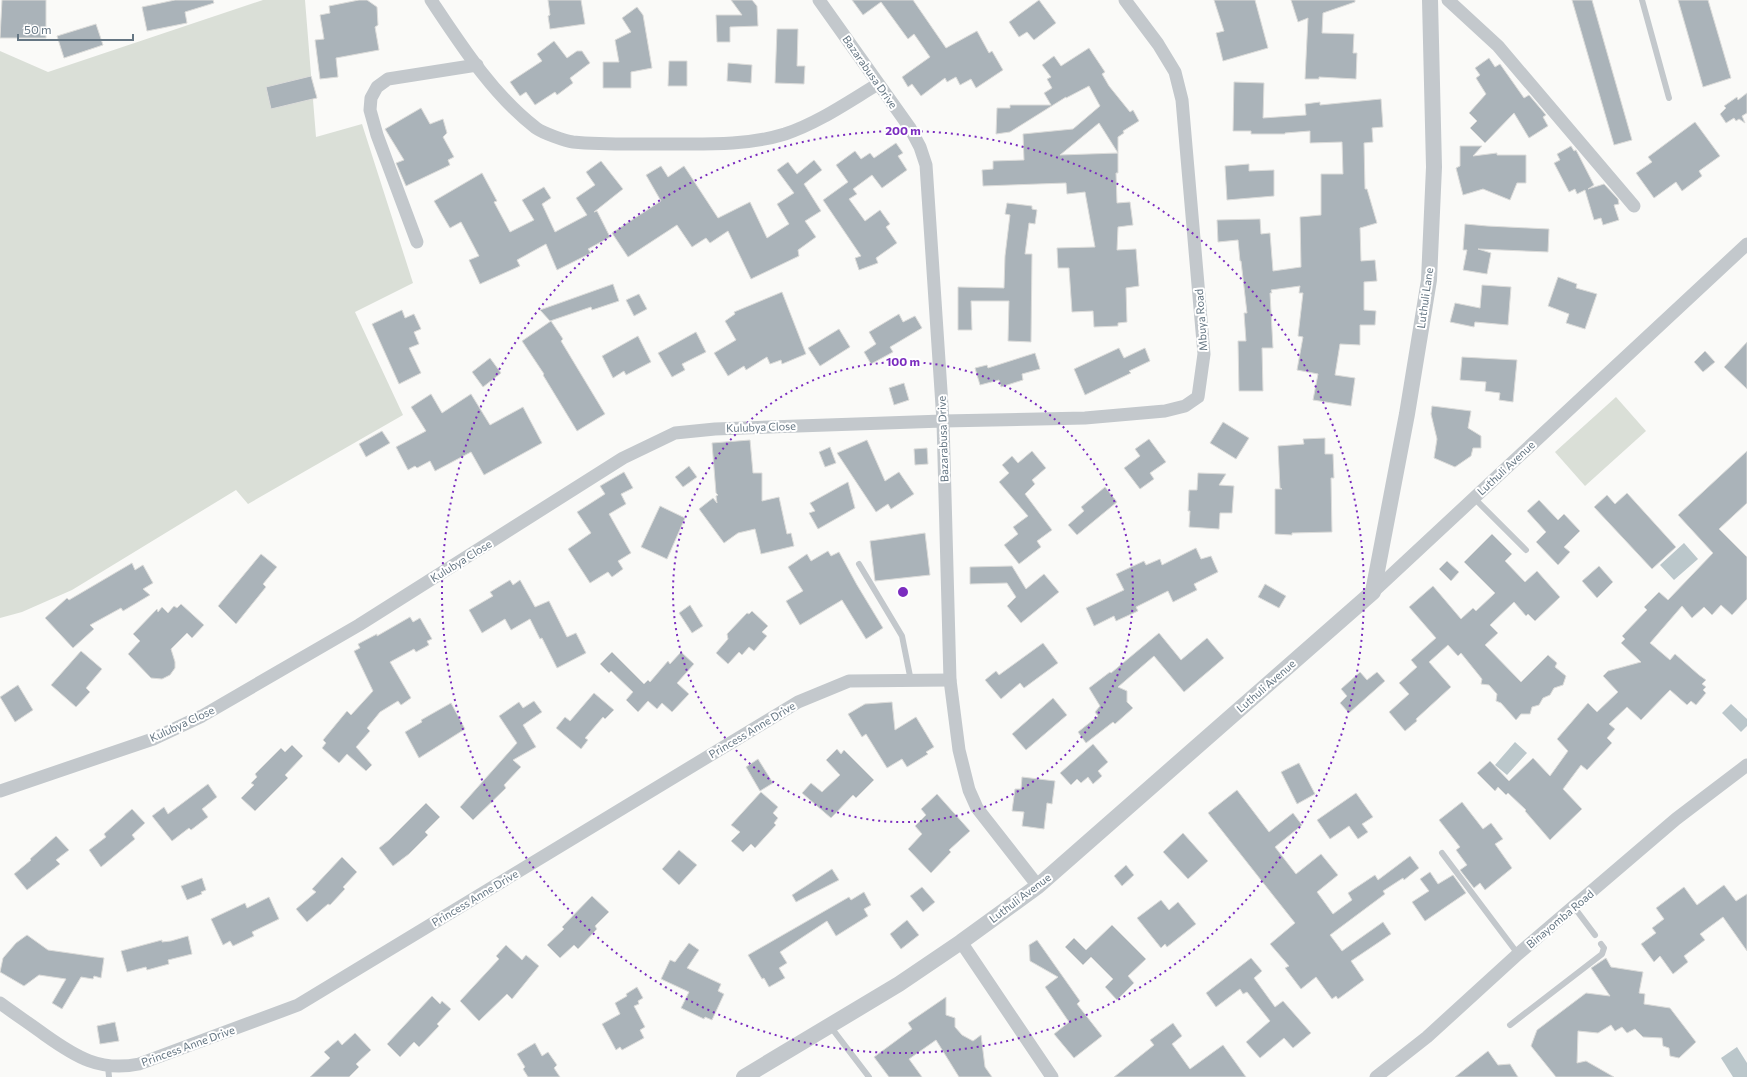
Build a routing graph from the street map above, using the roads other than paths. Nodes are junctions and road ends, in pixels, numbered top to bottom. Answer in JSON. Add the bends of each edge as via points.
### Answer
{"nodes":[{"id":1,"x":431,"y":0,"type":"edge"},
{"id":2,"x":819,"y":0,"type":"edge"},
{"id":3,"x":1125,"y":0,"type":"edge"},
{"id":4,"x":1430,"y":0,"type":"edge"},
{"id":5,"x":1448,"y":0,"type":"edge"},
{"id":6,"x":1642,"y":0,"type":"edge"},
{"id":7,"x":477,"y":65,"type":"junction"},
{"id":8,"x":878,"y":84,"type":"junction"},
{"id":9,"x":1669,"y":98,"type":"dead end"},
{"id":10,"x":1634,"y":206,"type":"dead end"},
{"id":11,"x":417,"y":242,"type":"dead end"},
{"id":12,"x":1747,"y":244,"type":"edge"},
{"id":13,"x":943,"y":421,"type":"junction"},
{"id":14,"x":1474,"y":498,"type":"junction"},
{"id":15,"x":1526,"y":550,"type":"dead end"},
{"id":16,"x":859,"y":564,"type":"dead end"},
{"id":17,"x":1373,"y":592,"type":"junction"},
{"id":18,"x":950,"y":680,"type":"junction"},
{"id":19,"x":911,"y":681,"type":"junction"},
{"id":20,"x":1747,"y":765,"type":"edge"},
{"id":21,"x":0,"y":791,"type":"edge"},
{"id":22,"x":1442,"y":854,"type":"dead end"},
{"id":23,"x":1038,"y":886,"type":"junction"},
{"id":24,"x":1574,"y":907,"type":"junction"},
{"id":25,"x":1595,"y":936,"type":"dead end"},
{"id":26,"x":961,"y":942,"type":"junction"},
{"id":27,"x":1601,"y":944,"type":"dead end"},
{"id":28,"x":1518,"y":954,"type":"junction"},
{"id":29,"x":0,"y":1003,"type":"edge"},
{"id":30,"x":1510,"y":1025,"type":"dead end"},
{"id":31,"x":830,"y":1026,"type":"junction"},
{"id":32,"x":108,"y":1072,"type":"edge"},
{"id":33,"x":744,"y":1077,"type":"edge"},
{"id":34,"x":869,"y":1077,"type":"edge"},
{"id":35,"x":1052,"y":1077,"type":"edge"},
{"id":36,"x":1376,"y":1077,"type":"edge"}],
"edges":[{"from":1,"to":7,"type":"street"},
{"from":2,"to":8,"type":"street","name":"Bazarabusa Drive"},
{"from":3,"to":13,"type":"street","name":"Mbuya Road","via":[[1158,44],[1175,72],[1182,100],[1204,354],[1198,397],[1185,406],[1165,411],[1085,418]]},
{"from":4,"to":17,"type":"street","name":"Luthuli Lane","via":[[1434,167],[1429,280],[1407,414]]},
{"from":5,"to":10,"type":"street","via":[[1498,46]]},
{"from":6,"to":9,"type":"lane"},
{"from":7,"to":8,"type":"street","via":[[506,100],[538,130],[571,142],[613,144],[716,144],[785,134],[825,116]]},
{"from":7,"to":11,"type":"street","via":[[388,79],[377,87],[371,98],[370,110],[377,134]]},
{"from":8,"to":13,"type":"street","name":"Bazarabusa Drive","via":[[910,128],[926,165]]},
{"from":12,"to":14,"type":"street","name":"Luthuli Avenue"},
{"from":13,"to":18,"type":"street","name":"Bazarabusa Drive"},
{"from":13,"to":21,"type":"street","name":"Kulubya Close","via":[[708,429],[675,433],[623,458],[360,625],[202,716],[153,739]]},
{"from":14,"to":15,"type":"lane"},
{"from":14,"to":17,"type":"street","name":"Luthuli Avenue"},
{"from":16,"to":19,"type":"lane","via":[[902,636]]},
{"from":17,"to":23,"type":"street","name":"Luthuli Avenue"},
{"from":18,"to":19,"type":"street","name":"Princess Anne Drive"},
{"from":18,"to":23,"type":"street","name":"Bazarabusa Drive","via":[[959,750],[969,790],[977,808]]},
{"from":19,"to":32,"type":"street","name":"Princess Anne Drive","via":[[849,681],[798,702],[298,1005],[139,1064]]},
{"from":20,"to":24,"type":"street","name":"Binayomba Road","via":[[1676,819]]},
{"from":22,"to":28,"type":"lane"},
{"from":23,"to":26,"type":"street","name":"Luthuli Avenue"},
{"from":24,"to":25,"type":"lane"},
{"from":24,"to":28,"type":"street","name":"Binayomba Road"},
{"from":26,"to":31,"type":"street","name":"Luthuli Avenue"},
{"from":26,"to":35,"type":"street"},
{"from":27,"to":30,"type":"lane","via":[[1604,948],[1602,954]]},
{"from":28,"to":36,"type":"street","name":"Binayomba Road","via":[[1427,1037]]},
{"from":29,"to":32,"type":"street","name":"Princess Anne Drive","via":[[68,1052]]},
{"from":31,"to":33,"type":"street","name":"Luthuli Avenue"},
{"from":31,"to":34,"type":"lane"}]}
